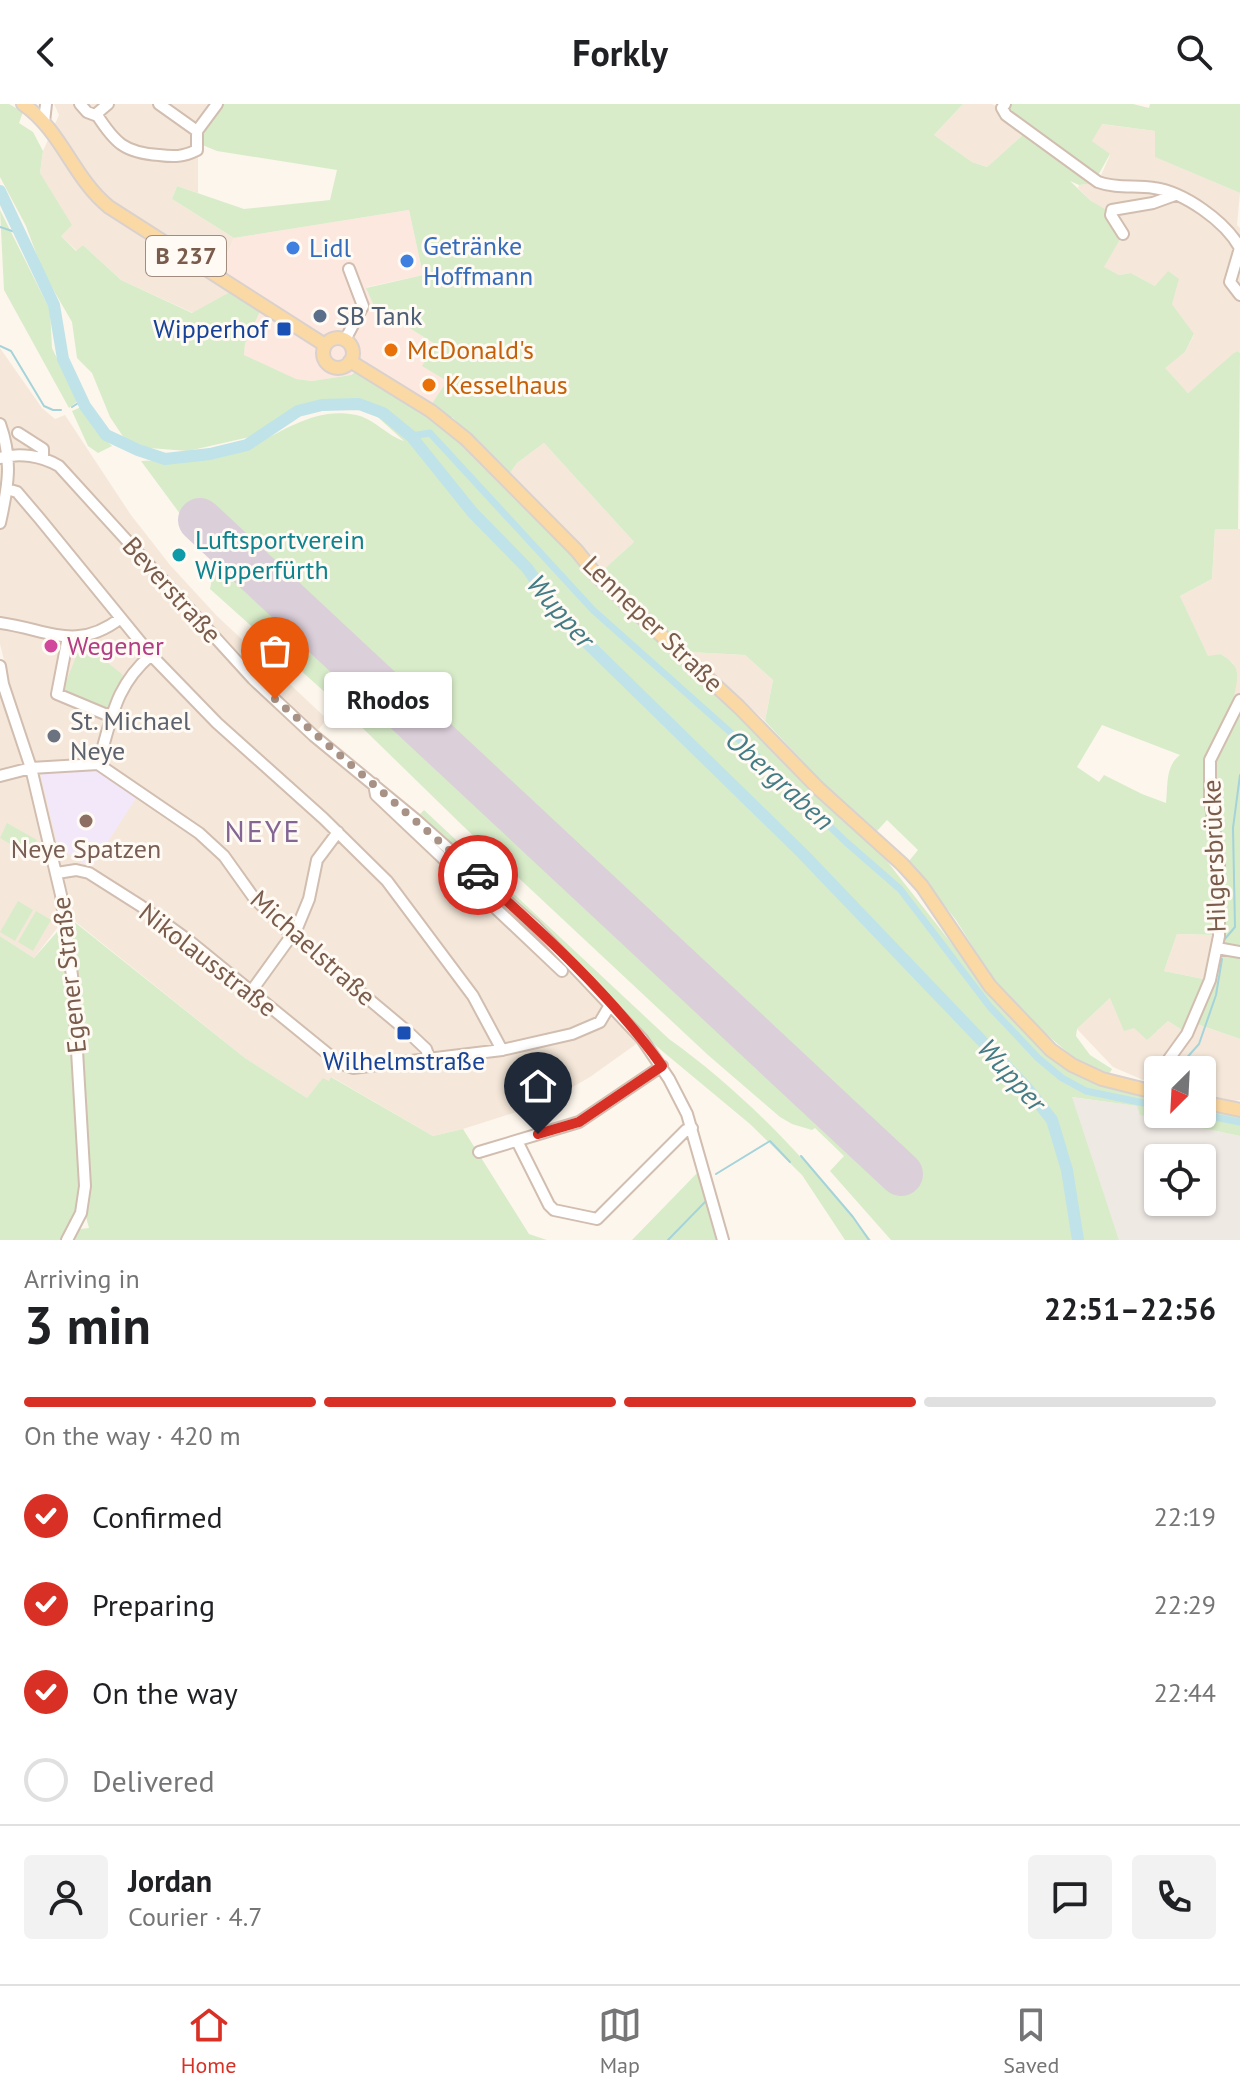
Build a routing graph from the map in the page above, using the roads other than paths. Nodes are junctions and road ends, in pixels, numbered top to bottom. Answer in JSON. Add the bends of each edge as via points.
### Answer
{"nodes":[{"id":1,"x":46,"y":104,"type":"edge"},
{"id":2,"x":80,"y":104,"type":"edge"},
{"id":3,"x":108,"y":104,"type":"edge"},
{"id":4,"x":159,"y":104,"type":"edge"},
{"id":5,"x":217,"y":104,"type":"edge"},
{"id":6,"x":1005,"y":104,"type":"edge"},
{"id":7,"x":25,"y":106,"type":"edge"},
{"id":8,"x":97,"y":115,"type":"junction"},
{"id":9,"x":44,"y":122,"type":"junction"},
{"id":10,"x":197,"y":131,"type":"junction"},
{"id":11,"x":1175,"y":195,"type":"junction"},
{"id":12,"x":1123,"y":234,"type":"dead end"},
{"id":13,"x":349,"y":269,"type":"dead end"},
{"id":14,"x":1240,"y":295,"type":"edge"},
{"id":15,"x":345,"y":340,"type":"junction"},
{"id":16,"x":325,"y":345,"type":"junction"},
{"id":17,"x":350,"y":361,"type":"junction"},
{"id":18,"x":0,"y":424,"type":"edge"},
{"id":19,"x":18,"y":433,"type":"dead end"},
{"id":20,"x":5,"y":457,"type":"edge"},
{"id":21,"x":43,"y":458,"type":"junction"},
{"id":22,"x":7,"y":496,"type":"edge"},
{"id":23,"x":0,"y":523,"type":"edge"},
{"id":24,"x":121,"y":618,"type":"junction"},
{"id":25,"x":0,"y":623,"type":"edge"},
{"id":26,"x":68,"y":637,"type":"junction"},
{"id":27,"x":151,"y":655,"type":"junction"},
{"id":28,"x":0,"y":666,"type":"edge"},
{"id":29,"x":1239,"y":704,"type":"edge"},
{"id":30,"x":5,"y":706,"type":"edge"},
{"id":31,"x":112,"y":717,"type":"junction"},
{"id":32,"x":98,"y":764,"type":"junction"},
{"id":33,"x":31,"y":768,"type":"junction"},
{"id":34,"x":0,"y":776,"type":"edge"},
{"id":35,"x":374,"y":784,"type":"junction"},
{"id":36,"x":338,"y":832,"type":"junction"},
{"id":37,"x":57,"y":873,"type":"junction"},
{"id":38,"x":291,"y":934,"type":"junction"},
{"id":39,"x":1217,"y":948,"type":"junction"},
{"id":40,"x":1240,"y":952,"type":"edge"},
{"id":41,"x":562,"y":971,"type":"dead end"},
{"id":42,"x":250,"y":993,"type":"junction"},
{"id":43,"x":610,"y":1005,"type":"junction"},
{"id":44,"x":502,"y":1050,"type":"junction"},
{"id":45,"x":1171,"y":1056,"type":"edge"},
{"id":46,"x":429,"y":1057,"type":"junction"},
{"id":47,"x":662,"y":1066,"type":"junction"},
{"id":48,"x":1102,"y":1079,"type":"joint"},
{"id":49,"x":1144,"y":1089,"type":"edge"},
{"id":50,"x":1216,"y":1104,"type":"edge"},
{"id":51,"x":1239,"y":1108,"type":"edge"},
{"id":52,"x":692,"y":1128,"type":"junction"},
{"id":53,"x":517,"y":1141,"type":"junction"},
{"id":54,"x":479,"y":1152,"type":"dead end"},
{"id":55,"x":67,"y":1240,"type":"edge"},
{"id":56,"x":723,"y":1240,"type":"edge"}],
"edges":[{"from":1,"to":9,"type":"street"},
{"from":2,"to":8,"type":"street"},
{"from":3,"to":8,"type":"street"},
{"from":4,"to":10,"type":"street"},
{"from":5,"to":10,"type":"street"},
{"from":6,"to":11,"type":"street","via":[[1006,115],[1098,182]]},
{"from":7,"to":9,"type":"main road","number":"B 237"},
{"from":8,"to":10,"type":"street","via":[[120,144],[142,154],[184,156],[197,150]]},
{"from":9,"to":16,"type":"main road","number":"B 237","via":[[109,207]]},
{"from":11,"to":12,"type":"street","via":[[1112,210]]},
{"from":11,"to":14,"type":"street","via":[[1235,239],[1240,248],[1230,282]]},
{"from":13,"to":15,"type":"street","via":[[363,306]]},
{"from":15,"to":16,"type":"main road","via":[[332,339]]},
{"from":15,"to":17,"type":"main road","via":[[351,347]]},
{"from":16,"to":17,"type":"main road","via":[[323,354],[330,365],[341,367]]},
{"from":17,"to":48,"type":"main road","name":"Lenneper Straße","via":[[466,439],[596,575],[902,864],[990,986],[1027,1027],[1061,1057]]},
{"from":18,"to":20,"type":"street"},
{"from":19,"to":21,"type":"street","via":[[40,445]]},
{"from":20,"to":21,"type":"street"},
{"from":20,"to":22,"type":"street"},
{"from":21,"to":35,"type":"street","name":"Beverstraße","via":[[59,466],[253,679]]},
{"from":22,"to":23,"type":"street"},
{"from":22,"to":24,"type":"street"},
{"from":24,"to":26,"type":"street","via":[[95,634]]},
{"from":24,"to":27,"type":"street"},
{"from":25,"to":26,"type":"street"},
{"from":26,"to":31,"type":"street","via":[[57,694]]},
{"from":27,"to":31,"type":"street","via":[[124,684]]},
{"from":27,"to":36,"type":"street","via":[[217,723]]},
{"from":28,"to":30,"type":"street","name":"Egener Straße"},
{"from":29,"to":39,"type":"street","name":"Hilgersbrücke","via":[[1210,760],[1219,865]]},
{"from":30,"to":33,"type":"street","name":"Egener Straße"},
{"from":31,"to":32,"type":"street"},
{"from":32,"to":33,"type":"street"},
{"from":32,"to":38,"type":"street","name":"Michaelstraße","via":[[199,833]]},
{"from":33,"to":34,"type":"street"},
{"from":33,"to":37,"type":"street","name":"Egener Straße"},
{"from":35,"to":41,"type":"street","via":[[376,795]]},
{"from":35,"to":43,"type":"street","name":"Beverstraße","via":[[535,926]]},
{"from":36,"to":38,"type":"street","via":[[317,860],[304,913]]},
{"from":36,"to":44,"type":"street","via":[[387,881],[455,970]]},
{"from":37,"to":42,"type":"street","name":"Nikolausstraße","via":[[89,873],[186,939]]},
{"from":37,"to":55,"type":"street","name":"Egener Straße","via":[[73,983],[85,1186],[81,1213]]},
{"from":38,"to":42,"type":"street"},
{"from":38,"to":46,"type":"street","name":"Michaelstraße","via":[[408,1032]]},
{"from":39,"to":40,"type":"street","name":"Hilgersbrücke"},
{"from":39,"to":45,"type":"street","name":"Hilgersbrücke","via":[[1202,1002]]},
{"from":42,"to":46,"type":"street","name":"Nikolausstraße","via":[[339,1063],[353,1068]]},
{"from":43,"to":44,"type":"street","via":[[593,1027]]},
{"from":43,"to":47,"type":"street","name":"Beverstraße"},
{"from":44,"to":46,"type":"street"},
{"from":47,"to":52,"type":"street","name":"Beverstraße"},
{"from":47,"to":53,"type":"street","via":[[579,1122]]},
{"from":48,"to":49,"type":"main road","name":"Hilgersbrücke"},
{"from":50,"to":51,"type":"main road"},
{"from":52,"to":53,"type":"street","via":[[597,1219],[554,1210]]},
{"from":52,"to":56,"type":"street","name":"Beverstraße"},
{"from":53,"to":54,"type":"street"}]}
